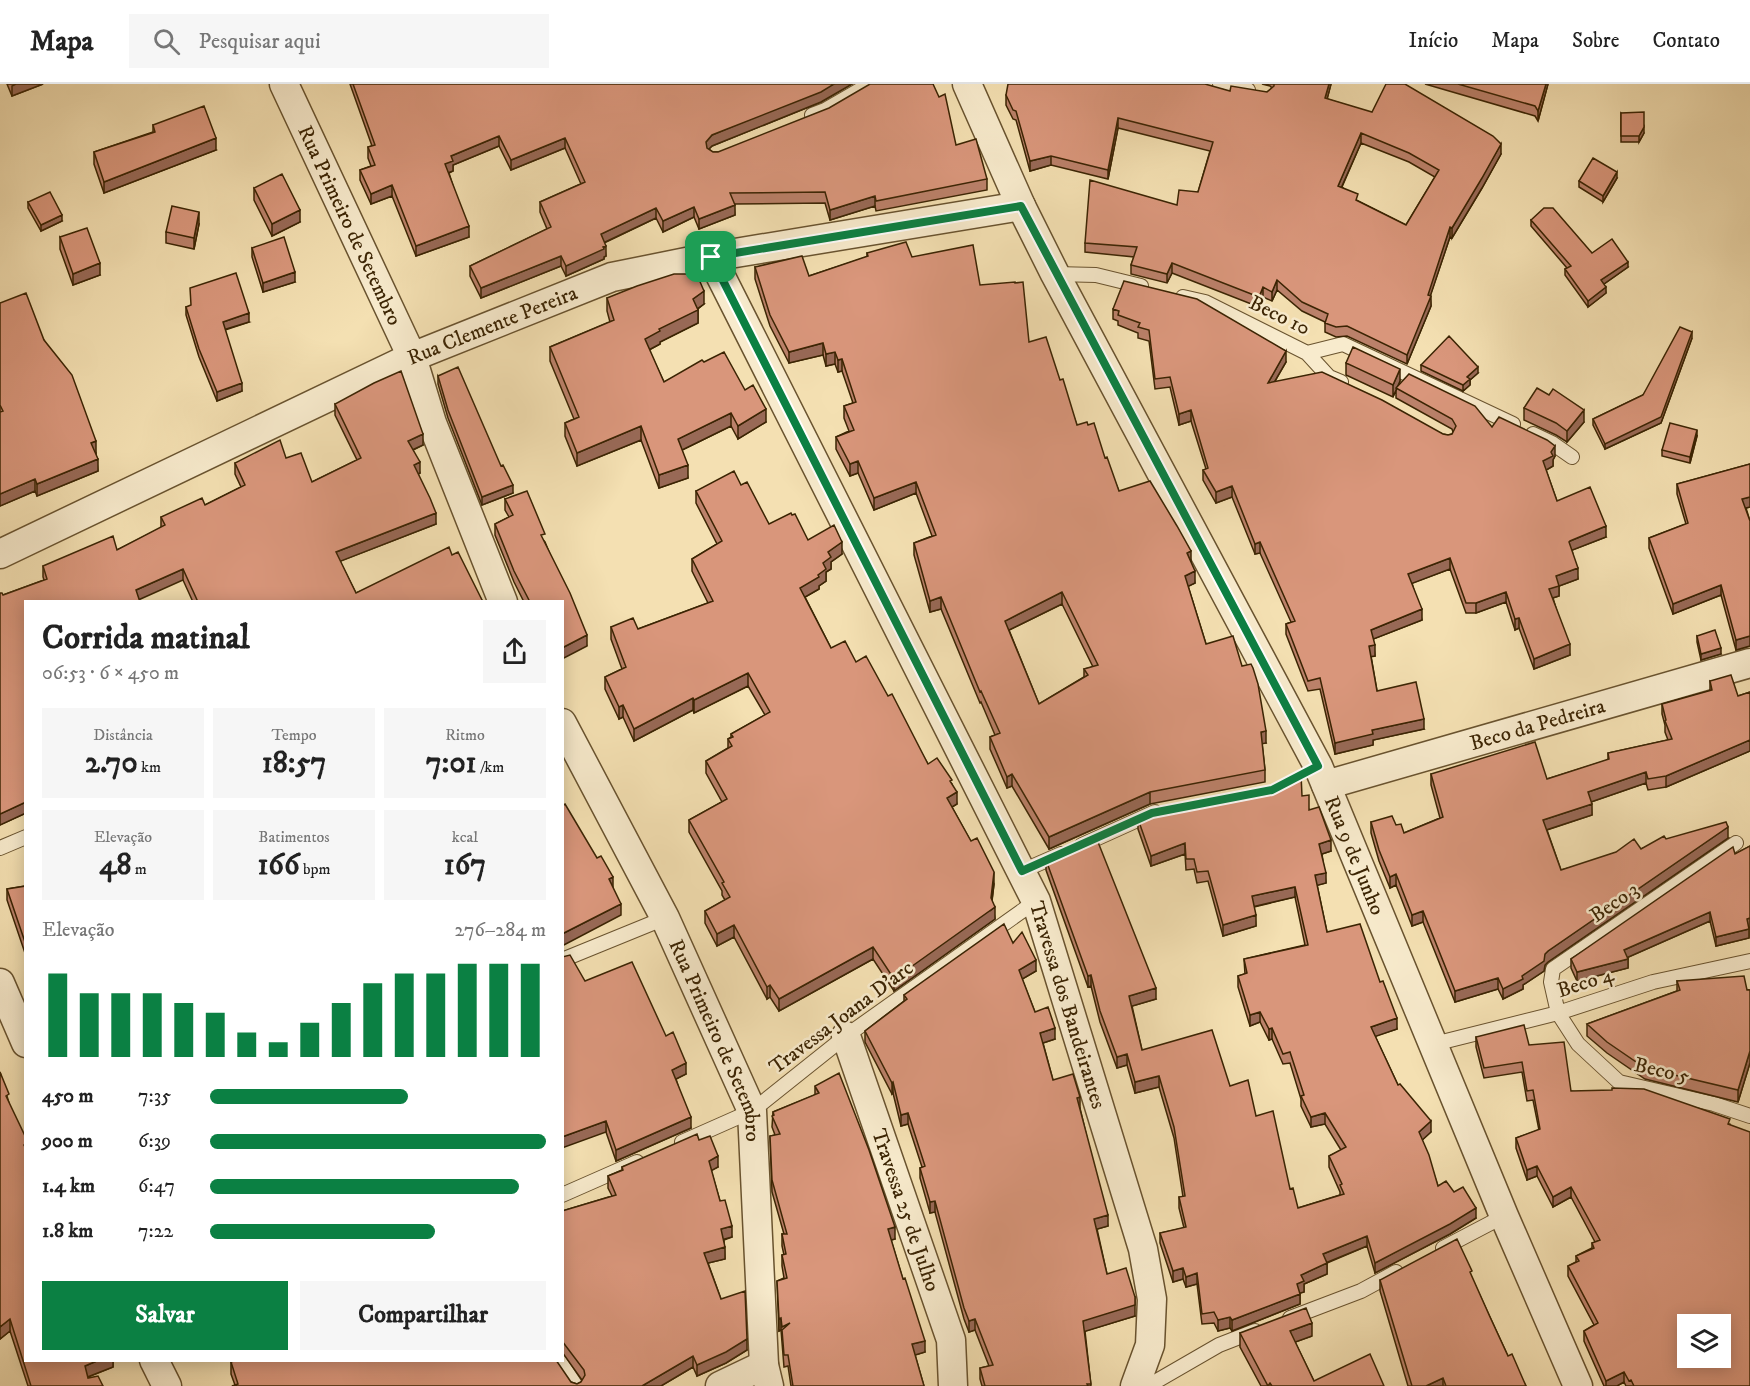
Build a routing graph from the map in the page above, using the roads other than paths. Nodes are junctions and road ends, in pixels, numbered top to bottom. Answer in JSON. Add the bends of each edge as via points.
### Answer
{"nodes":[{"id":1,"x":284,"y":84,"type":"edge"},
{"id":2,"x":870,"y":84,"type":"edge"},
{"id":3,"x":967,"y":84,"type":"edge"},
{"id":4,"x":1220,"y":84,"type":"edge"},
{"id":5,"x":1265,"y":93,"type":"edge"},
{"id":6,"x":803,"y":119,"type":"edge"},
{"id":7,"x":1021,"y":206,"type":"junction"},
{"id":8,"x":711,"y":257,"type":"junction"},
{"id":9,"x":1055,"y":273,"type":"junction"},
{"id":10,"x":1151,"y":289,"type":"edge"},
{"id":11,"x":1173,"y":294,"type":"edge"},
{"id":12,"x":1307,"y":353,"type":"junction"},
{"id":13,"x":412,"y":357,"type":"junction"},
{"id":14,"x":1358,"y":390,"type":"edge"},
{"id":15,"x":1572,"y":457,"type":"dead end"},
{"id":16,"x":0,"y":554,"type":"edge"},
{"id":17,"x":502,"y":600,"type":"edge"},
{"id":18,"x":1750,"y":663,"type":"edge"},
{"id":19,"x":564,"y":727,"type":"edge"},
{"id":20,"x":1318,"y":774,"type":"junction"},
{"id":21,"x":1163,"y":811,"type":"edge"},
{"id":22,"x":24,"y":838,"type":"edge"},
{"id":23,"x":1736,"y":843,"type":"dead end"},
{"id":24,"x":0,"y":848,"type":"edge"},
{"id":25,"x":1022,"y":871,"type":"junction"},
{"id":26,"x":1036,"y":901,"type":"junction"},
{"id":27,"x":665,"y":918,"type":"junction"},
{"id":28,"x":564,"y":959,"type":"edge"},
{"id":29,"x":1750,"y":961,"type":"edge"},
{"id":30,"x":0,"y":983,"type":"edge"},
{"id":31,"x":1558,"y":1013,"type":"junction"},
{"id":32,"x":846,"y":1036,"type":"junction"},
{"id":33,"x":24,"y":1038,"type":"edge"},
{"id":34,"x":1434,"y":1044,"type":"junction"},
{"id":35,"x":752,"y":1111,"type":"junction"},
{"id":36,"x":1750,"y":1116,"type":"edge"},
{"id":37,"x":668,"y":1148,"type":"edge"},
{"id":38,"x":646,"y":1158,"type":"edge"},
{"id":39,"x":564,"y":1194,"type":"edge"},
{"id":40,"x":1504,"y":1216,"type":"junction"},
{"id":41,"x":1433,"y":1253,"type":"edge"},
{"id":42,"x":1412,"y":1264,"type":"edge"},
{"id":43,"x":560,"y":1362,"type":"edge"},
{"id":44,"x":767,"y":1376,"type":"edge"},
{"id":45,"x":576,"y":1386,"type":"edge"},
{"id":46,"x":720,"y":1386,"type":"edge"},
{"id":47,"x":953,"y":1386,"type":"edge"},
{"id":48,"x":1135,"y":1386,"type":"edge"},
{"id":49,"x":1148,"y":1386,"type":"edge"},
{"id":50,"x":1578,"y":1386,"type":"edge"}],
"edges":[{"from":1,"to":13,"type":"street","name":"Rua Primeiro de Setembro"},
{"from":2,"to":6,"type":"lane"},
{"from":3,"to":7,"type":"street","name":"Rua 9 de Junho"},
{"from":4,"to":5,"type":"lane"},
{"from":7,"to":8,"type":"street","name":"Rua Clemente Pereira"},
{"from":7,"to":9,"type":"street","name":"Rua 9 de Junho"},
{"from":8,"to":13,"type":"street","name":"Rua Clemente Pereira","via":[[612,277]]},
{"from":8,"to":25,"type":"street","name":"Travessa dos Bandeirantes"},
{"from":9,"to":10,"type":"lane","via":[[1096,275]]},
{"from":9,"to":20,"type":"street","name":"Rua 9 de Junho"},
{"from":11,"to":12,"type":"lane","name":"Beco 10","via":[[1205,302]]},
{"from":12,"to":14,"type":"lane","via":[[1329,377]]},
{"from":12,"to":15,"type":"lane","name":"Beco 10","via":[[1343,344],[1552,443]]},
{"from":13,"to":16,"type":"street","name":"Rua Clemente Pereira"},
{"from":13,"to":17,"type":"street","name":"Rua Primeiro de Setembro","via":[[432,423]]},
{"from":18,"to":20,"type":"street","name":"Beco da Pedreira"},
{"from":19,"to":27,"type":"street","name":"Rua Primeiro de Setembro"},
{"from":20,"to":34,"type":"street","name":"Rua 9 de Junho"},
{"from":21,"to":25,"type":"lane"},
{"from":22,"to":24,"type":"lane"},
{"from":23,"to":31,"type":"lane","name":"Beco 3","via":[[1553,969],[1551,982]]},
{"from":25,"to":26,"type":"street","name":"Travessa dos Bandeirantes"},
{"from":26,"to":32,"type":"lane","name":"Travessa Joana D'arc"},
{"from":26,"to":48,"type":"street","name":"Travessa dos Bandeirantes","via":[[1143,1249],[1152,1299],[1150,1345]]},
{"from":27,"to":28,"type":"lane"},
{"from":27,"to":35,"type":"street","name":"Rua Primeiro de Setembro"},
{"from":29,"to":31,"type":"lane","name":"Beco 4","via":[[1653,982]]},
{"from":30,"to":33,"type":"street"},
{"from":31,"to":34,"type":"lane","name":"Beco 4"},
{"from":31,"to":36,"type":"lane","name":"Beco 5","via":[[1578,1044],[1619,1082]]},
{"from":32,"to":35,"type":"lane","name":"Travessa Joana D'arc"},
{"from":32,"to":47,"type":"street","name":"Travessa 25 de Julho","via":[[951,1340]]},
{"from":34,"to":40,"type":"street","name":"Rua 9 de Junho"},
{"from":35,"to":37,"type":"lane","name":"Travessa Joana D'arc"},
{"from":35,"to":44,"type":"street","name":"Rua Primeiro de Setembro"},
{"from":38,"to":39,"type":"lane"},
{"from":40,"to":41,"type":"lane"},
{"from":40,"to":50,"type":"street","name":"Rua 9 de Junho"},
{"from":42,"to":49,"type":"lane","via":[[1361,1291],[1219,1345]]},
{"from":43,"to":45,"type":"lane"},
{"from":44,"to":46,"type":"street"}]}
